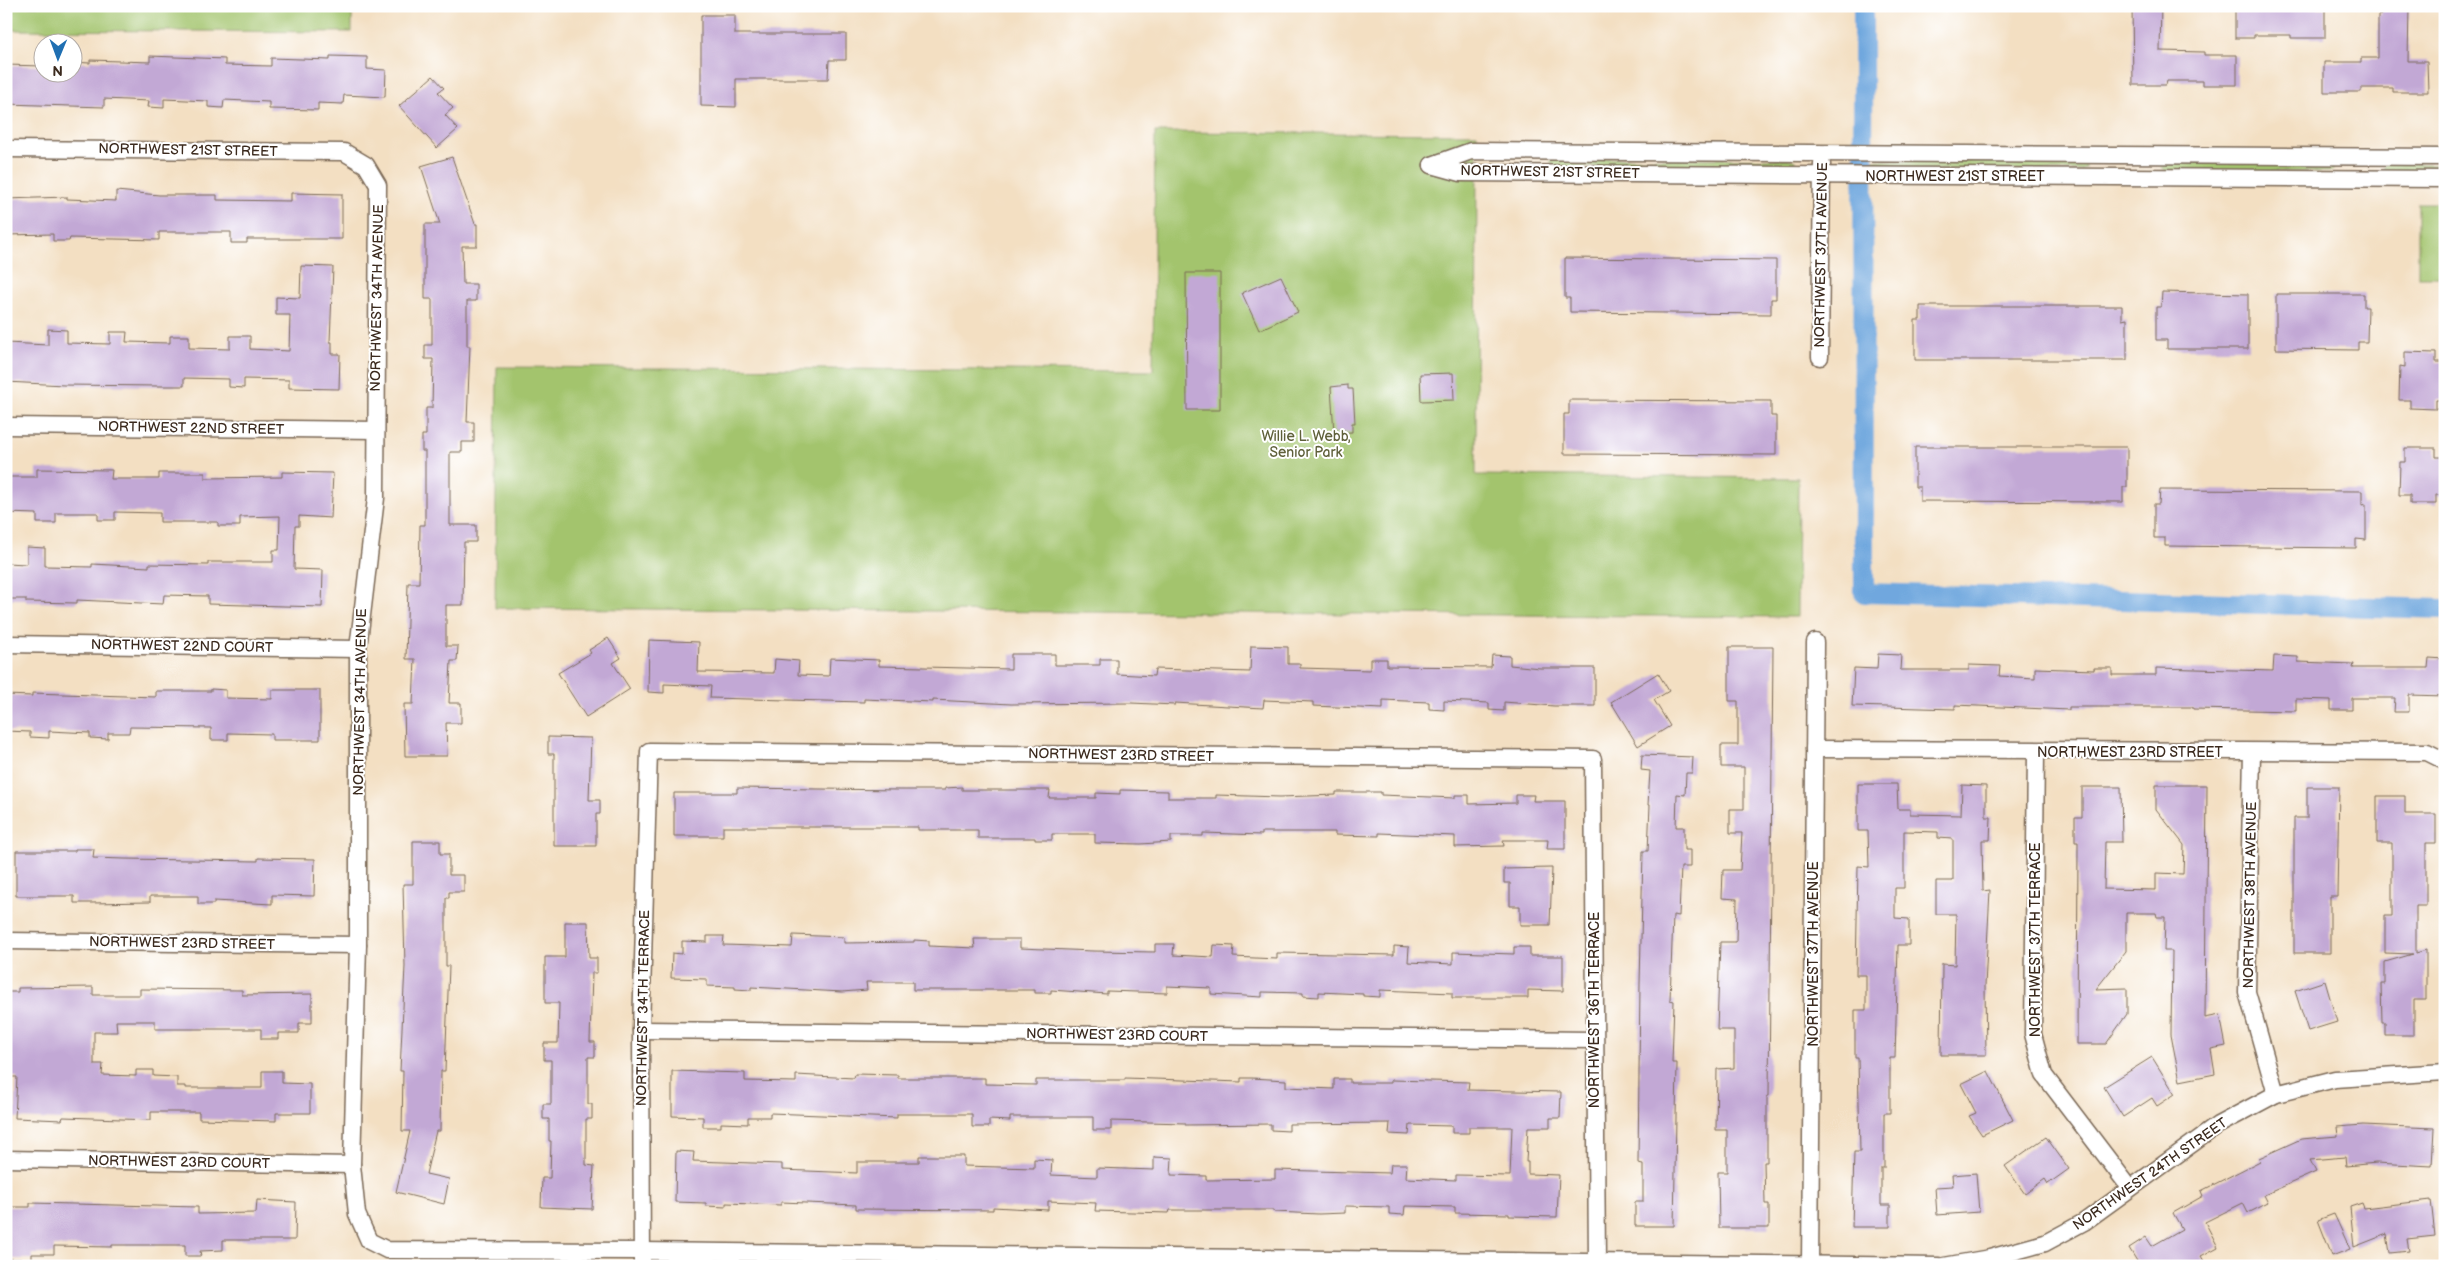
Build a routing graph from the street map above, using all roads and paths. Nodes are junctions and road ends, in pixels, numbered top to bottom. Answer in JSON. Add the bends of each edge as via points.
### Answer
{"nodes":[{"id":1,"x":6,"y":149,"type":"edge"},
{"id":2,"x":1822,"y":153,"type":"junction"},
{"id":3,"x":2445,"y":157,"type":"edge"},
{"id":4,"x":366,"y":165,"type":"joint"},
{"id":5,"x":1822,"y":175,"type":"junction"},
{"id":6,"x":2445,"y":180,"type":"edge"},
{"id":7,"x":1820,"y":357,"type":"dead end"},
{"id":8,"x":6,"y":426,"type":"edge"},
{"id":9,"x":376,"y":430,"type":"junction"},
{"id":10,"x":1815,"y":642,"type":"dead end"},
{"id":11,"x":6,"y":644,"type":"edge"},
{"id":12,"x":358,"y":649,"type":"junction"},
{"id":13,"x":1814,"y":749,"type":"junction"},
{"id":14,"x":650,"y":751,"type":"joint"},
{"id":15,"x":2036,"y":752,"type":"junction"},
{"id":16,"x":2252,"y":752,"type":"junction"},
{"id":17,"x":1593,"y":759,"type":"joint"},
{"id":18,"x":2445,"y":761,"type":"edge"},
{"id":19,"x":6,"y":941,"type":"edge"},
{"id":20,"x":358,"y":945,"type":"junction"},
{"id":21,"x":641,"y":1030,"type":"junction"},
{"id":22,"x":1594,"y":1040,"type":"junction"},
{"id":23,"x":2445,"y":1072,"type":"edge"},
{"id":24,"x":2276,"y":1094,"type":"junction"},
{"id":25,"x":6,"y":1159,"type":"edge"},
{"id":26,"x":352,"y":1165,"type":"junction"},
{"id":27,"x":2130,"y":1188,"type":"junction"},
{"id":28,"x":641,"y":1258,"type":"edge"},
{"id":29,"x":1597,"y":1261,"type":"junction"},
{"id":30,"x":1375,"y":1262,"type":"edge"},
{"id":31,"x":1810,"y":1264,"type":"edge"},
{"id":32,"x":1939,"y":1266,"type":"edge"},
{"id":33,"x":1944,"y":1266,"type":"edge"}],
"edges":[{"from":1,"to":4,"type":"street","name":"NORTHWEST 21ST STREET","via":[[344,152]]},
{"from":2,"to":3,"type":"street","name":"NORTHWEST 21ST STREET"},
{"from":2,"to":5,"type":"street","name":"NORTHWEST 37TH AVENUE"},
{"from":2,"to":5,"type":"street","name":"NORTHWEST 21ST STREET","via":[[1471,151],[1432,165],[1460,173]]},
{"from":4,"to":9,"type":"street","name":"NORTHWEST 34TH AVENUE","via":[[378,185]]},
{"from":5,"to":6,"type":"street","name":"NORTHWEST 21ST STREET"},
{"from":5,"to":7,"type":"street","name":"NORTHWEST 37TH AVENUE"},
{"from":8,"to":9,"type":"street","name":"NORTHWEST 22ND STREET"},
{"from":9,"to":12,"type":"street","name":"NORTHWEST 34TH AVENUE","via":[[376,498]]},
{"from":10,"to":13,"type":"street","name":"NORTHWEST 37TH AVENUE"},
{"from":11,"to":12,"type":"street","name":"NORTHWEST 22ND COURT"},
{"from":12,"to":20,"type":"street","name":"NORTHWEST 34TH AVENUE"},
{"from":13,"to":15,"type":"street","name":"NORTHWEST 23RD STREET"},
{"from":13,"to":31,"type":"street","name":"NORTHWEST 37TH AVENUE"},
{"from":14,"to":17,"type":"street","name":"NORTHWEST 23RD STREET"},
{"from":14,"to":21,"type":"street","name":"NORTHWEST 34TH TERRACE"},
{"from":15,"to":16,"type":"street","name":"NORTHWEST 23RD STREET"},
{"from":15,"to":27,"type":"street","name":"NORTHWEST 37TH TERRACE","via":[[2033,1034],[2044,1075]]},
{"from":16,"to":18,"type":"street","name":"NORTHWEST 23RD STREET","via":[[2426,752]]},
{"from":16,"to":24,"type":"street","name":"NORTHWEST 38TH AVENUE","via":[[2247,992]]},
{"from":17,"to":22,"type":"street","name":"NORTHWEST 36TH TERRACE"},
{"from":19,"to":20,"type":"street","name":"NORTHWEST 23RD STREET"},
{"from":20,"to":26,"type":"street","name":"NORTHWEST 34TH AVENUE"},
{"from":21,"to":22,"type":"street","name":"NORTHWEST 23RD COURT"},
{"from":21,"to":28,"type":"street","name":"NORTHWEST 34TH TERRACE"},
{"from":22,"to":29,"type":"street","name":"NORTHWEST 36TH TERRACE"},
{"from":23,"to":24,"type":"street","name":"NORTHWEST 24TH STREET","via":[[2335,1080]]},
{"from":24,"to":27,"type":"street","name":"NORTHWEST 24TH STREET","via":[[2218,1124]]},
{"from":25,"to":26,"type":"street","name":"NORTHWEST 23RD COURT"},
{"from":26,"to":28,"type":"street","name":"NORTHWEST 34TH AVENUE","via":[[357,1214],[369,1241],[387,1250]]},
{"from":27,"to":33,"type":"street","name":"NORTHWEST 24TH STREET","via":[[2084,1222],[2045,1243]]},
{"from":28,"to":30,"type":"street"},
{"from":29,"to":30,"type":"street"},
{"from":29,"to":31,"type":"street"},
{"from":31,"to":32,"type":"street"}]}
